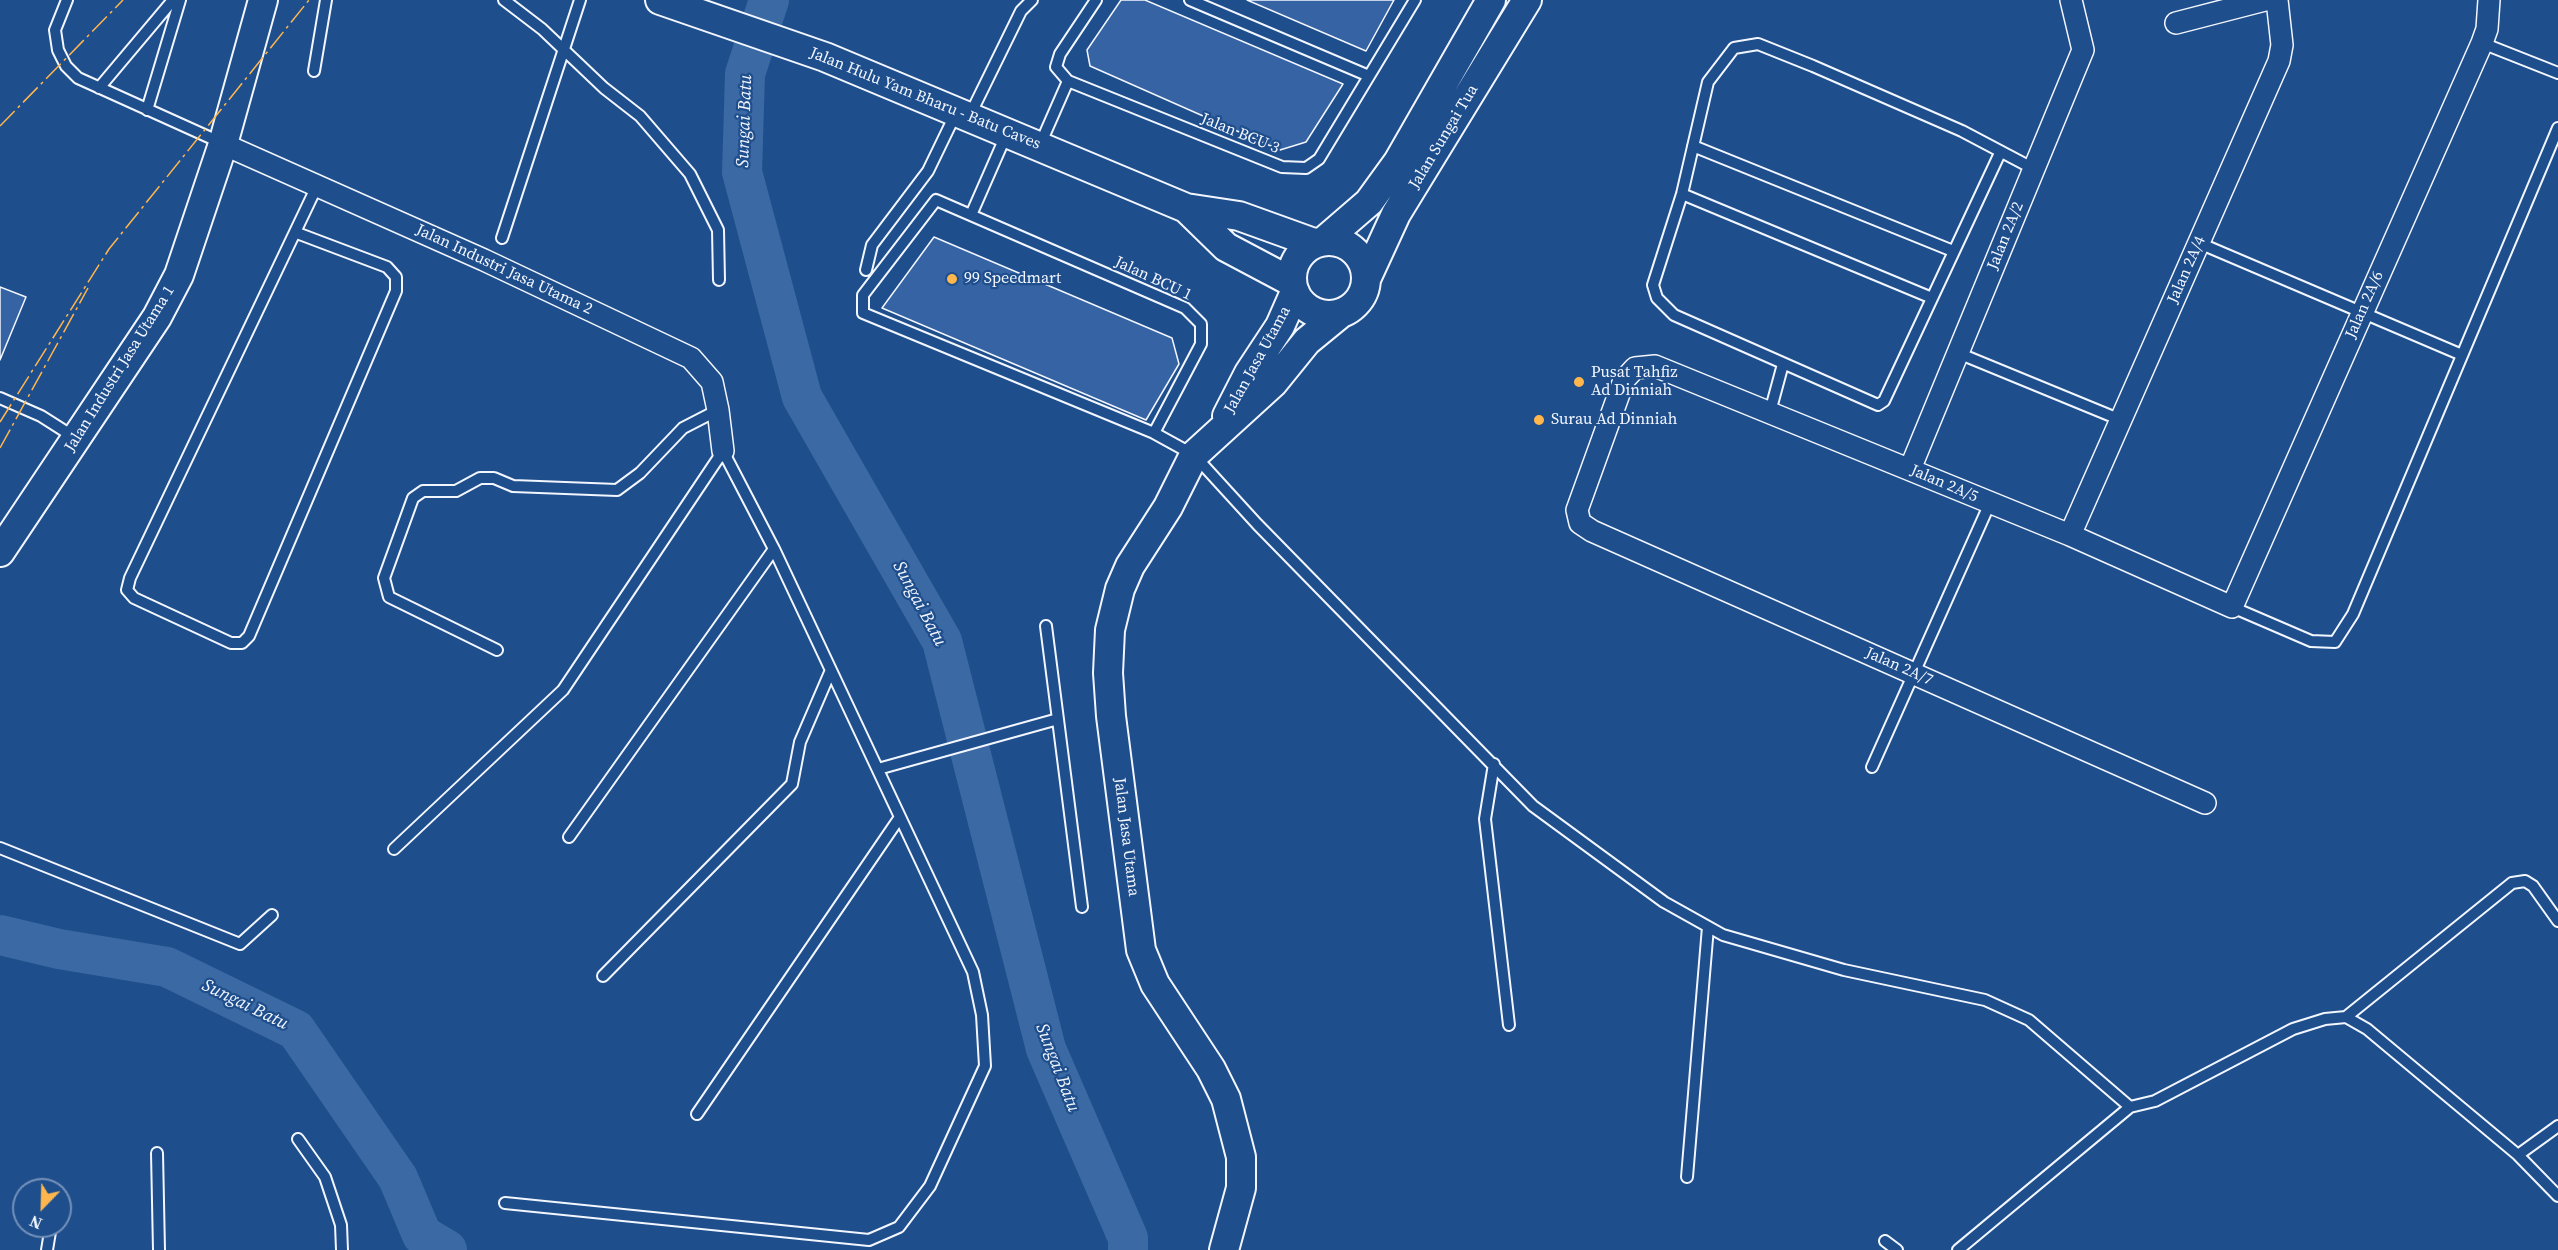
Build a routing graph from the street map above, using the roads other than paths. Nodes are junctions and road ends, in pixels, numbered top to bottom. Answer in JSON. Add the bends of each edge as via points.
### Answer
{"nodes":[{"id":1,"x":67,"y":0,"type":"edge"},
{"id":2,"x":173,"y":0,"type":"edge"},
{"id":3,"x":180,"y":0,"type":"edge"},
{"id":4,"x":263,"y":0,"type":"edge"},
{"id":5,"x":326,"y":0,"type":"edge"},
{"id":6,"x":504,"y":0,"type":"edge"},
{"id":7,"x":580,"y":0,"type":"edge"},
{"id":8,"x":660,"y":0,"type":"edge"},
{"id":9,"x":1032,"y":0,"type":"edge"},
{"id":10,"x":1096,"y":0,"type":"edge"},
{"id":11,"x":1190,"y":0,"type":"edge"},
{"id":12,"x":1415,"y":0,"type":"edge"},
{"id":13,"x":1491,"y":0,"type":"edge"},
{"id":14,"x":1527,"y":0,"type":"edge"},
{"id":15,"x":2071,"y":0,"type":"edge"},
{"id":16,"x":2265,"y":0,"type":"edge"},
{"id":17,"x":2277,"y":0,"type":"edge"},
{"id":18,"x":2489,"y":0,"type":"edge"},
{"id":19,"x":2176,"y":23,"type":"dead end"},
{"id":20,"x":2482,"y":43,"type":"junction"},
{"id":21,"x":566,"y":51,"type":"junction"},
{"id":22,"x":314,"y":71,"type":"dead end"},
{"id":23,"x":2558,"y":73,"type":"edge"},
{"id":24,"x":1369,"y":76,"type":"junction"},
{"id":25,"x":1068,"y":81,"type":"junction"},
{"id":26,"x":99,"y":88,"type":"junction"},
{"id":27,"x":147,"y":110,"type":"junction"},
{"id":28,"x":963,"y":114,"type":"junction"},
{"id":29,"x":2558,"y":128,"type":"edge"},
{"id":30,"x":1008,"y":133,"type":"junction"},
{"id":31,"x":223,"y":144,"type":"junction"},
{"id":32,"x":1693,"y":146,"type":"junction"},
{"id":33,"x":1039,"y":147,"type":"junction"},
{"id":34,"x":2000,"y":153,"type":"junction"},
{"id":35,"x":2034,"y":169,"type":"junction"},
{"id":36,"x":317,"y":186,"type":"junction"},
{"id":37,"x":1682,"y":194,"type":"junction"},
{"id":38,"x":1186,"y":208,"type":"junction"},
{"id":39,"x":971,"y":215,"type":"junction"},
{"id":40,"x":297,"y":233,"type":"junction"},
{"id":41,"x":502,"y":238,"type":"dead end"},
{"id":42,"x":1320,"y":242,"type":"junction"},
{"id":43,"x":2199,"y":243,"type":"junction"},
{"id":44,"x":1953,"y":251,"type":"junction"},
{"id":45,"x":866,"y":270,"type":"dead end"},
{"id":46,"x":1367,"y":277,"type":"junction"},
{"id":47,"x":719,"y":280,"type":"dead end"},
{"id":48,"x":1293,"y":287,"type":"junction"},
{"id":49,"x":1932,"y":298,"type":"junction"},
{"id":50,"x":2362,"y":312,"type":"junction"},
{"id":51,"x":1340,"y":314,"type":"junction"},
{"id":52,"x":1958,"y":353,"type":"junction"},
{"id":53,"x":2462,"y":355,"type":"junction"},
{"id":54,"x":1782,"y":364,"type":"junction"},
{"id":55,"x":0,"y":398,"type":"edge"},
{"id":56,"x":718,"y":410,"type":"junction"},
{"id":57,"x":1770,"y":412,"type":"junction"},
{"id":58,"x":2121,"y":420,"type":"junction"},
{"id":59,"x":1221,"y":428,"type":"junction"},
{"id":60,"x":1154,"y":433,"type":"junction"},
{"id":61,"x":77,"y":438,"type":"junction"},
{"id":62,"x":723,"y":451,"type":"junction"},
{"id":63,"x":1194,"y":455,"type":"junction"},
{"id":64,"x":1910,"y":469,"type":"junction"},
{"id":65,"x":1990,"y":503,"type":"junction"},
{"id":66,"x":1592,"y":531,"type":"joint"},
{"id":67,"x":2070,"y":535,"type":"junction"},
{"id":68,"x":774,"y":549,"type":"junction"},
{"id":69,"x":0,"y":552,"type":"edge"},
{"id":70,"x":2232,"y":607,"type":"junction"},
{"id":71,"x":1046,"y":626,"type":"dead end"},
{"id":72,"x":497,"y":650,"type":"dead end"},
{"id":73,"x":831,"y":670,"type":"junction"},
{"id":74,"x":1914,"y":674,"type":"junction"},
{"id":75,"x":1058,"y":719,"type":"junction"},
{"id":76,"x":1494,"y":764,"type":"junction"},
{"id":77,"x":1872,"y":767,"type":"dead end"},
{"id":78,"x":878,"y":769,"type":"junction"},
{"id":79,"x":2205,"y":803,"type":"dead end"},
{"id":80,"x":900,"y":817,"type":"junction"},
{"id":81,"x":569,"y":837,"type":"dead end"},
{"id":82,"x":0,"y":848,"type":"edge"},
{"id":83,"x":394,"y":849,"type":"dead end"},
{"id":84,"x":1082,"y":907,"type":"dead end"},
{"id":85,"x":272,"y":915,"type":"dead end"},
{"id":86,"x":2558,"y":921,"type":"edge"},
{"id":87,"x":1708,"y":927,"type":"junction"},
{"id":88,"x":603,"y":976,"type":"dead end"},
{"id":89,"x":2346,"y":1017,"type":"junction"},
{"id":90,"x":1509,"y":1025,"type":"dead end"},
{"id":91,"x":2130,"y":1107,"type":"junction"},
{"id":92,"x":697,"y":1114,"type":"dead end"},
{"id":93,"x":2558,"y":1126,"type":"edge"},
{"id":94,"x":298,"y":1139,"type":"dead end"},
{"id":95,"x":157,"y":1153,"type":"dead end"},
{"id":96,"x":2518,"y":1155,"type":"junction"},
{"id":97,"x":1687,"y":1177,"type":"dead end"},
{"id":98,"x":2558,"y":1196,"type":"edge"},
{"id":99,"x":505,"y":1203,"type":"dead end"},
{"id":100,"x":1885,"y":1241,"type":"dead end"},
{"id":101,"x":159,"y":1250,"type":"edge"},
{"id":102,"x":342,"y":1250,"type":"edge"},
{"id":103,"x":1224,"y":1250,"type":"edge"},
{"id":104,"x":1897,"y":1250,"type":"edge"},
{"id":105,"x":1958,"y":1250,"type":"edge"}],
"edges":[{"from":1,"to":26,"type":"lane","via":[[55,30],[58,50],[78,78]]},
{"from":2,"to":26,"type":"lane"},
{"from":3,"to":27,"type":"lane"},
{"from":4,"to":31,"type":"street","name":"Jalan Industri Jasa Utama 1"},
{"from":5,"to":22,"type":"lane"},
{"from":6,"to":21,"type":"lane"},
{"from":7,"to":21,"type":"lane"},
{"from":8,"to":28,"type":"street","name":"Jalan Hulu Yam Bharu - Batu Caves","via":[[825,57]]},
{"from":9,"to":28,"type":"lane","via":[[1021,11]]},
{"from":10,"to":25,"type":"lane","via":[[1059,54],[1056,67]]},
{"from":11,"to":24,"type":"lane"},
{"from":12,"to":24,"type":"lane","name":"Jalan BCU 3"},
{"from":13,"to":42,"type":"street","name":"Jalan Sungai Tua","via":[[1398,162],[1369,202]]},
{"from":14,"to":46,"type":"street","name":"Jalan Sungai Tua","via":[[1396,214]]},
{"from":15,"to":35,"type":"street","name":"Jalan 2A/2","via":[[2083,50]]},
{"from":16,"to":19,"type":"street"},
{"from":17,"to":43,"type":"street","name":"Jalan 2A/4","via":[[2282,45],[2279,61]]},
{"from":18,"to":20,"type":"street","name":"Jalan 2A/6"},
{"from":20,"to":23,"type":"lane"},
{"from":20,"to":50,"type":"street","name":"Jalan 2A/6"},
{"from":21,"to":41,"type":"lane"},
{"from":21,"to":47,"type":"lane","via":[[653,130],[690,174],[718,231]]},
{"from":24,"to":25,"type":"lane","name":"Jalan BCU 3","via":[[1319,159],[1306,168],[1282,167]]},
{"from":25,"to":33,"type":"lane"},
{"from":26,"to":27,"type":"lane"},
{"from":27,"to":31,"type":"lane"},
{"from":28,"to":30,"type":"street","name":"Jalan Hulu Yam Bharu - Batu Caves"},
{"from":28,"to":45,"type":"lane","via":[[928,171],[872,244]]},
{"from":29,"to":53,"type":"lane"},
{"from":30,"to":33,"type":"street","name":"Jalan Hulu Yam Bharu - Batu Caves"},
{"from":30,"to":39,"type":"lane"},
{"from":31,"to":36,"type":"street","name":"Jalan Industri Jasa Utama 2"},
{"from":31,"to":61,"type":"street","name":"Jalan Industri Jasa Utama 1","via":[[179,275],[157,317]]},
{"from":32,"to":34,"type":"lane","via":[[1708,82],[1734,48],[1758,44],[1962,131]]},
{"from":32,"to":37,"type":"lane"},
{"from":32,"to":44,"type":"lane"},
{"from":33,"to":38,"type":"street","name":"Jalan Hulu Yam Bharu - Batu Caves"},
{"from":34,"to":35,"type":"lane"},
{"from":34,"to":44,"type":"lane"},
{"from":35,"to":52,"type":"street","name":"Jalan 2A/2"},
{"from":36,"to":40,"type":"lane"},
{"from":36,"to":56,"type":"street","name":"Jalan Industri Jasa Utama 2","via":[[691,358],[712,382]]},
{"from":37,"to":49,"type":"lane"},
{"from":37,"to":54,"type":"lane","via":[[1653,285],[1657,298],[1674,315]]},
{"from":38,"to":42,"type":"street","name":"Jalan Hulu Yam Bharu - Batu Caves","via":[[1239,216]]},
{"from":38,"to":48,"type":"street","name":"Jalan Hulu Yam Bharu - Batu Caves","via":[[1226,247]]},
{"from":39,"to":60,"type":"lane","name":"Jalan BCU 1","via":[[1185,308],[1201,324],[1201,344]]},
{"from":39,"to":60,"type":"lane","name":"Jalan BCU 1","via":[[936,200],[863,295],[863,313]]},
{"from":40,"to":40,"type":"lane","via":[[127,590],[134,598],[231,643],[242,643],[249,636],[396,291],[396,277],[387,267]]},
{"from":42,"to":46,"type":"street","via":[[1338,241],[1358,254]]},
{"from":42,"to":48,"type":"street","via":[[1297,259]]},
{"from":43,"to":50,"type":"lane"},
{"from":43,"to":58,"type":"street","name":"Jalan 2A/4"},
{"from":44,"to":49,"type":"lane"},
{"from":46,"to":51,"type":"street","via":[[1360,300]]},
{"from":48,"to":51,"type":"street","via":[[1308,309],[1318,314]]},
{"from":48,"to":59,"type":"street","name":"Jalan Jasa Utama","via":[[1280,326]]},
{"from":49,"to":54,"type":"lane","via":[[1884,401],[1878,405]]},
{"from":50,"to":53,"type":"lane"},
{"from":50,"to":70,"type":"street","name":"Jalan 2A/6"},
{"from":51,"to":59,"type":"street","name":"Jalan Jasa Utama","via":[[1307,341],[1273,383]]},
{"from":52,"to":58,"type":"lane"},
{"from":52,"to":64,"type":"street","name":"Jalan 2A/2"},
{"from":53,"to":70,"type":"lane","via":[[2353,614],[2335,642],[2311,641]]},
{"from":54,"to":57,"type":"lane"},
{"from":55,"to":61,"type":"lane"},
{"from":56,"to":62,"type":"street","name":"Jalan Industri Jasa Utama 2"},
{"from":56,"to":72,"type":"lane","via":[[683,428],[640,473],[617,490],[513,486],[494,478],[480,478],[456,491],[423,491],[413,498],[384,578],[389,597]]},
{"from":57,"to":64,"type":"street","name":"Jalan 2A/5"},
{"from":57,"to":66,"type":"street","name":"Jalan 2A/5","via":[[1655,366],[1635,368],[1624,380],[1577,510],[1580,523]]},
{"from":58,"to":67,"type":"street","name":"Jalan 2A/4"},
{"from":59,"to":63,"type":"street","name":"Jalan Jasa Utama"},
{"from":60,"to":63,"type":"lane"},
{"from":61,"to":69,"type":"street","name":"Jalan Industri Jasa Utama 1"},
{"from":62,"to":68,"type":"lane"},
{"from":62,"to":83,"type":"lane","via":[[563,690]]},
{"from":63,"to":76,"type":"lane"},
{"from":63,"to":103,"type":"street","name":"Jalan Jasa Utama","via":[[1120,589],[1110,630],[1108,673],[1141,950],[1155,984],[1216,1079],[1226,1100],[1241,1157],[1241,1188]]},
{"from":64,"to":65,"type":"street","name":"Jalan 2A/5"},
{"from":65,"to":67,"type":"street","name":"Jalan 2A/5"},
{"from":65,"to":74,"type":"lane"},
{"from":66,"to":74,"type":"street","name":"Jalan 2A/7"},
{"from":67,"to":70,"type":"street","name":"Jalan 2A/5"},
{"from":68,"to":73,"type":"lane"},
{"from":68,"to":81,"type":"lane"},
{"from":71,"to":75,"type":"lane"},
{"from":73,"to":78,"type":"lane"},
{"from":73,"to":88,"type":"lane","via":[[800,742],[792,784]]},
{"from":74,"to":77,"type":"lane"},
{"from":74,"to":79,"type":"street","name":"Jalan 2A/7"},
{"from":75,"to":78,"type":"lane"},
{"from":75,"to":84,"type":"lane"},
{"from":76,"to":87,"type":"lane","via":[[1533,806],[1664,902]]},
{"from":76,"to":90,"type":"lane","via":[[1485,819]]},
{"from":78,"to":80,"type":"lane"},
{"from":80,"to":92,"type":"lane"},
{"from":80,"to":99,"type":"lane","via":[[973,972],[982,1015],[985,1066],[930,1186],[899,1227],[869,1240]]},
{"from":82,"to":85,"type":"lane","via":[[240,944]]},
{"from":86,"to":89,"type":"lane","via":[[2533,885],[2525,881],[2512,883]]},
{"from":87,"to":91,"type":"lane","via":[[1723,935],[1844,970],[1985,1000],[2029,1020]]},
{"from":87,"to":97,"type":"lane"},
{"from":89,"to":91,"type":"lane","via":[[2293,1029],[2155,1101]]},
{"from":89,"to":96,"type":"lane","via":[[2367,1029]]},
{"from":91,"to":105,"type":"lane"},
{"from":93,"to":96,"type":"lane"},
{"from":94,"to":102,"type":"lane","via":[[325,1177],[341,1225]]},
{"from":95,"to":101,"type":"lane"},
{"from":96,"to":98,"type":"lane"},
{"from":100,"to":104,"type":"lane"}]}
